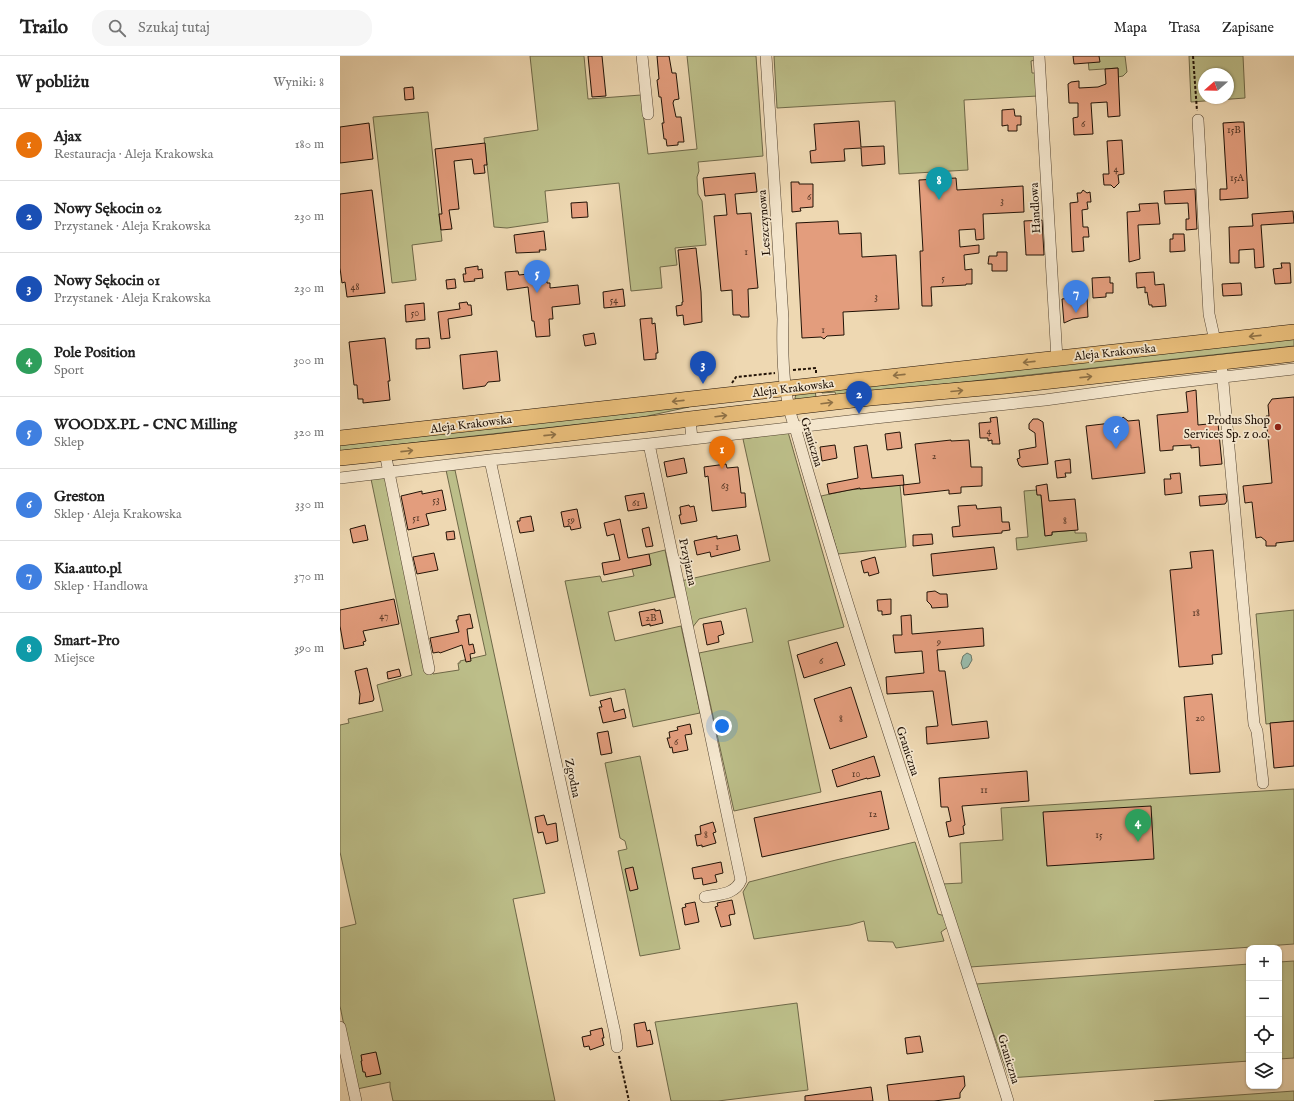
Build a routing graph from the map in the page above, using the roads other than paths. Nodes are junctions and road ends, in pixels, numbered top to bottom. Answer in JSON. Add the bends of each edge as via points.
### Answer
{"nodes":[{"id":1,"x":642,"y":56,"type":"edge"},
{"id":2,"x":766,"y":56,"type":"edge"},
{"id":3,"x":1039,"y":56,"type":"edge"},
{"id":4,"x":648,"y":114,"type":"dead end"},
{"id":5,"x":1198,"y":120,"type":"road end"},
{"id":6,"x":1294,"y":332,"type":"edge"},
{"id":7,"x":1215,"y":341,"type":"junction"},
{"id":8,"x":1294,"y":354,"type":"edge"},
{"id":9,"x":1057,"y":359,"type":"junction"},
{"id":10,"x":1247,"y":359,"type":"junction"},
{"id":11,"x":1220,"y":362,"type":"junction"},
{"id":12,"x":1199,"y":365,"type":"junction"},
{"id":13,"x":1165,"y":368,"type":"junction"},
{"id":14,"x":1294,"y":369,"type":"edge"},
{"id":15,"x":1248,"y":375,"type":"junction"},
{"id":16,"x":1222,"y":378,"type":"junction"},
{"id":17,"x":1201,"y":380,"type":"junction"},
{"id":18,"x":1043,"y":382,"type":"junction"},
{"id":19,"x":1167,"y":384,"type":"junction"},
{"id":20,"x":1006,"y":386,"type":"junction"},
{"id":21,"x":786,"y":388,"type":"junction"},
{"id":22,"x":1045,"y":400,"type":"junction"},
{"id":23,"x":1009,"y":403,"type":"junction"},
{"id":24,"x":789,"y":408,"type":"junction"},
{"id":25,"x":690,"y":419,"type":"junction"},
{"id":26,"x":795,"y":427,"type":"junction"},
{"id":27,"x":608,"y":429,"type":"junction"},
{"id":28,"x":532,"y":437,"type":"junction"},
{"id":29,"x":340,"y":438,"type":"edge"},
{"id":30,"x":692,"y":439,"type":"junction"},
{"id":31,"x":649,"y":444,"type":"junction"},
{"id":32,"x":438,"y":447,"type":"junction"},
{"id":33,"x":610,"y":448,"type":"junction"},
{"id":34,"x":386,"y":453,"type":"junction"},
{"id":35,"x":535,"y":456,"type":"junction"},
{"id":36,"x":340,"y":458,"type":"edge"},
{"id":37,"x":490,"y":460,"type":"junction"},
{"id":38,"x":440,"y":467,"type":"junction"},
{"id":39,"x":389,"y":473,"type":"junction"},
{"id":40,"x":340,"y":478,"type":"edge"},
{"id":41,"x":429,"y":669,"type":"dead end"},
{"id":42,"x":1263,"y":783,"type":"dead end"},
{"id":43,"x":705,"y":897,"type":"dead end"},
{"id":44,"x":340,"y":1027,"type":"edge"},
{"id":45,"x":617,"y":1047,"type":"road end"},
{"id":46,"x":356,"y":1101,"type":"edge"},
{"id":47,"x":1008,"y":1101,"type":"edge"}],
"edges":[{"from":1,"to":4,"type":"street"},
{"from":2,"to":21,"type":"street","name":"Leszczynowa"},
{"from":3,"to":9,"type":"street","name":"Handlowa"},
{"from":5,"to":7,"type":"street","via":[[1210,314]]},
{"from":6,"to":7,"type":"main road","name":"Aleja Krakowska","one_way":true},
{"from":7,"to":9,"type":"main road","name":"Aleja Krakowska"},
{"from":8,"to":10,"type":"main road","name":"Aleja Krakowska"},
{"from":9,"to":21,"type":"main road","name":"Aleja Krakowska","one_way":true},
{"from":10,"to":11,"type":"main road","name":"Aleja Krakowska"},
{"from":10,"to":15,"type":"street"},
{"from":11,"to":12,"type":"main road","name":"Aleja Krakowska"},
{"from":11,"to":16,"type":"street"},
{"from":12,"to":13,"type":"main road","name":"Aleja Krakowska"},
{"from":12,"to":17,"type":"street"},
{"from":18,"to":13,"type":"main road","name":"Aleja Krakowska","one_way":true},
{"from":13,"to":19,"type":"street"},
{"from":14,"to":15,"type":"street"},
{"from":15,"to":16,"type":"street"},
{"from":16,"to":17,"type":"street"},
{"from":16,"to":42,"type":"street","via":[[1254,724]]},
{"from":17,"to":19,"type":"street"},
{"from":18,"to":20,"type":"main road","name":"Aleja Krakowska"},
{"from":18,"to":22,"type":"street"},
{"from":19,"to":22,"type":"street"},
{"from":20,"to":23,"type":"street"},
{"from":24,"to":20,"type":"main road","name":"Aleja Krakowska","one_way":true},
{"from":21,"to":24,"type":"street","name":"Leszczynowa"},
{"from":21,"to":29,"type":"main road","name":"Aleja Krakowska","one_way":true},
{"from":22,"to":23,"type":"street"},
{"from":23,"to":26,"type":"street"},
{"from":25,"to":24,"type":"main road","name":"Aleja Krakowska","one_way":true},
{"from":24,"to":26,"type":"street","name":"Graniczna"},
{"from":25,"to":27,"type":"main road","name":"Aleja Krakowska"},
{"from":25,"to":30,"type":"street"},
{"from":26,"to":30,"type":"street"},
{"from":26,"to":47,"type":"street","name":"Graniczna","via":[[853,622]]},
{"from":28,"to":27,"type":"main road","name":"Aleja Krakowska","one_way":true},
{"from":27,"to":33,"type":"street"},
{"from":28,"to":32,"type":"main road","name":"Aleja Krakowska"},
{"from":28,"to":35,"type":"street"},
{"from":30,"to":31,"type":"street"},
{"from":31,"to":33,"type":"street"},
{"from":31,"to":43,"type":"street","name":"Przyjazna","via":[[741,880],[734,890]]},
{"from":34,"to":32,"type":"main road","name":"Aleja Krakowska","one_way":true},
{"from":32,"to":38,"type":"street"},
{"from":33,"to":35,"type":"street"},
{"from":34,"to":36,"type":"main road","name":"Aleja Krakowska"},
{"from":34,"to":39,"type":"street"},
{"from":35,"to":37,"type":"street"},
{"from":37,"to":38,"type":"street"},
{"from":37,"to":45,"type":"street","name":"Zgodna"},
{"from":38,"to":39,"type":"street"},
{"from":39,"to":40,"type":"street"},
{"from":39,"to":41,"type":"street"},
{"from":44,"to":46,"type":"street"}]}
